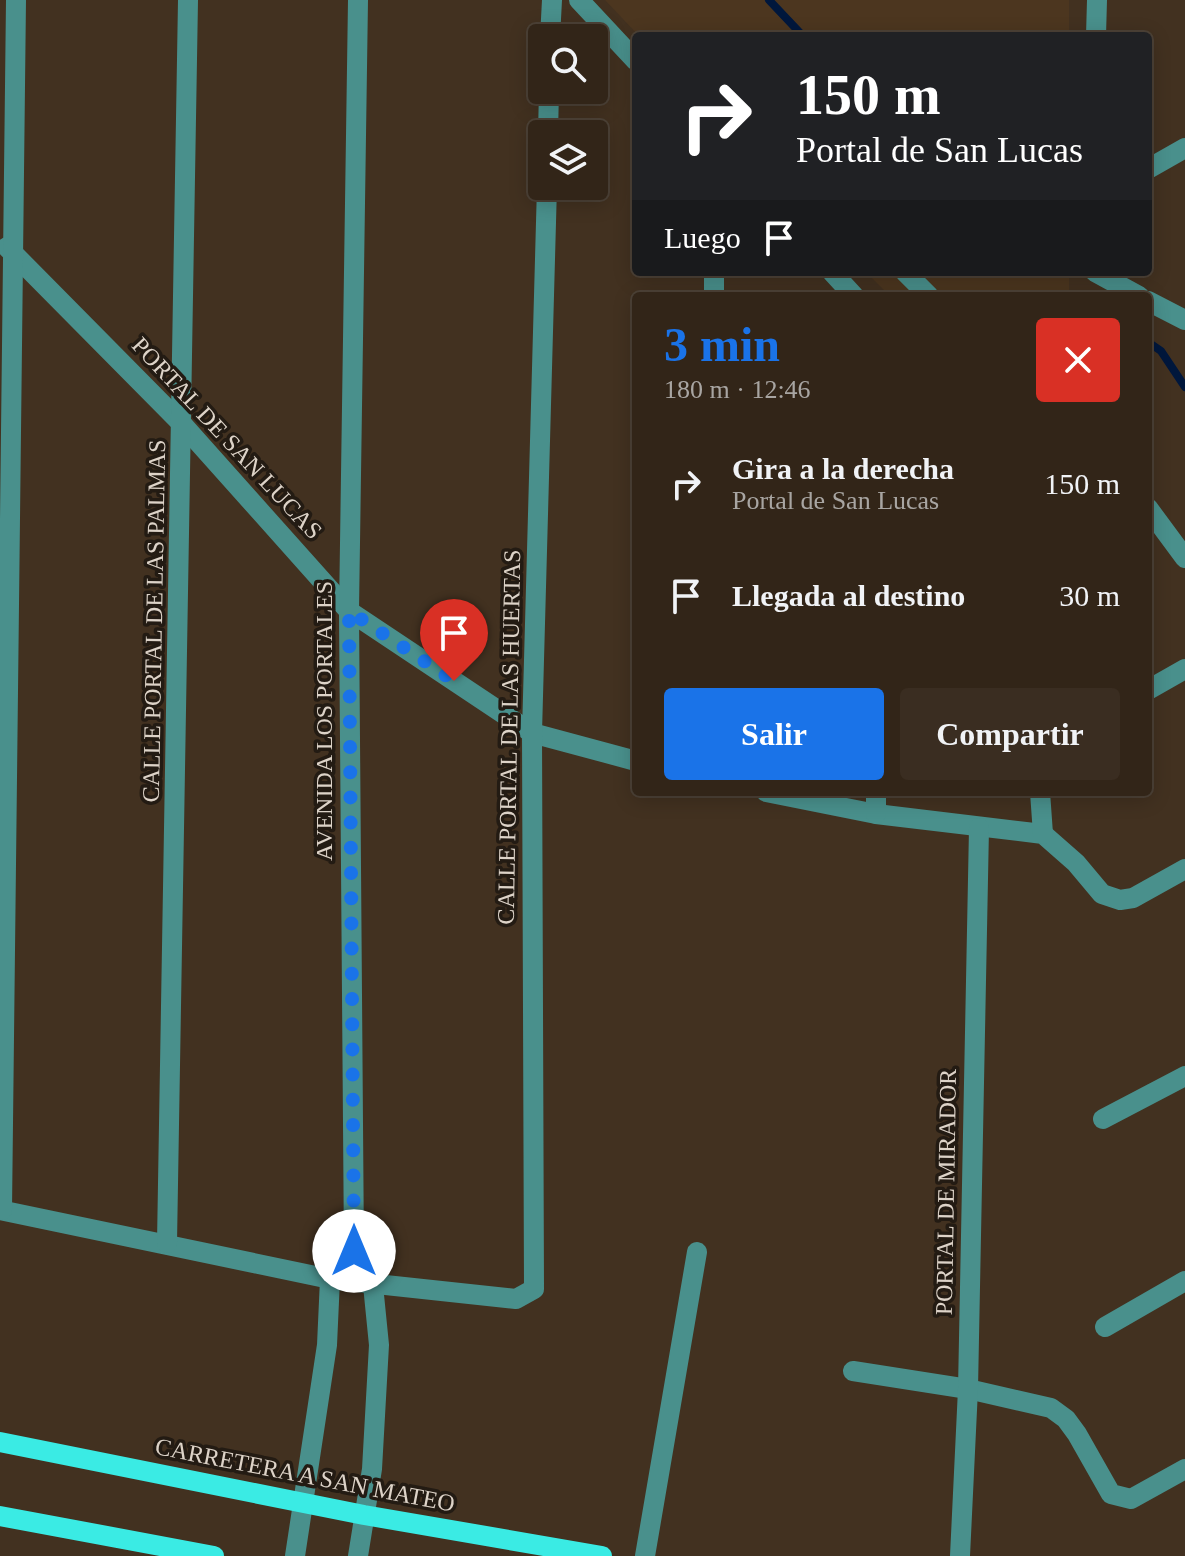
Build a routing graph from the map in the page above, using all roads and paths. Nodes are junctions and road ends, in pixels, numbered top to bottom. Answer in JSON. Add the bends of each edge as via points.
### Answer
{"nodes":[{"id":1,"x":16,"y":0,"type":"edge"},
{"id":2,"x":188,"y":0,"type":"edge"},
{"id":3,"x":358,"y":0,"type":"edge"},
{"id":4,"x":552,"y":0,"type":"edge"},
{"id":5,"x":579,"y":0,"type":"edge"},
{"id":6,"x":1097,"y":0,"type":"edge"},
{"id":7,"x":551,"y":24,"type":"edge"},
{"id":8,"x":1096,"y":32,"type":"edge"},
{"id":9,"x":632,"y":57,"type":"edge"},
{"id":10,"x":1185,"y":148,"type":"edge"},
{"id":11,"x":1152,"y":167,"type":"edge"},
{"id":12,"x":547,"y":200,"type":"edge"},
{"id":13,"x":7,"y":247,"type":"edge"},
{"id":14,"x":836,"y":276,"type":"edge"},
{"id":15,"x":909,"y":276,"type":"edge"},
{"id":16,"x":1102,"y":276,"type":"edge"},
{"id":17,"x":850,"y":292,"type":"edge"},
{"id":18,"x":925,"y":292,"type":"edge"},
{"id":19,"x":1132,"y":292,"type":"edge"},
{"id":20,"x":1152,"y":303,"type":"edge"},
{"id":21,"x":1185,"y":320,"type":"edge"},
{"id":22,"x":183,"y":425,"type":"junction"},
{"id":23,"x":1152,"y":513,"type":"edge"},
{"id":24,"x":1185,"y":558,"type":"edge"},
{"id":25,"x":349,"y":611,"type":"junction"},
{"id":26,"x":1185,"y":669,"type":"edge"},
{"id":27,"x":1152,"y":688,"type":"edge"},
{"id":28,"x":532,"y":733,"type":"junction"},
{"id":29,"x":632,"y":760,"type":"edge"},
{"id":30,"x":786,"y":796,"type":"edge"},
{"id":31,"x":876,"y":796,"type":"edge"},
{"id":32,"x":1040,"y":796,"type":"edge"},
{"id":33,"x":876,"y":814,"type":"junction"},
{"id":34,"x":979,"y":828,"type":"junction"},
{"id":35,"x":1043,"y":834,"type":"junction"},
{"id":36,"x":1185,"y":869,"type":"edge"},
{"id":37,"x":1185,"y":1076,"type":"edge"},
{"id":38,"x":1103,"y":1119,"type":"dead end"},
{"id":39,"x":1,"y":1210,"type":"edge"},
{"id":40,"x":167,"y":1243,"type":"junction"},
{"id":41,"x":354,"y":1251,"type":"junction"},
{"id":42,"x":697,"y":1252,"type":"dead end"},
{"id":43,"x":330,"y":1279,"type":"junction"},
{"id":44,"x":1185,"y":1281,"type":"edge"},
{"id":45,"x":373,"y":1285,"type":"junction"},
{"id":46,"x":1105,"y":1327,"type":"dead end"},
{"id":47,"x":853,"y":1371,"type":"dead end"},
{"id":48,"x":968,"y":1389,"type":"junction"},
{"id":49,"x":0,"y":1442,"type":"edge"},
{"id":50,"x":1185,"y":1469,"type":"edge"},
{"id":51,"x":303,"y":1502,"type":"junction"},
{"id":52,"x":364,"y":1515,"type":"junction"},
{"id":53,"x":0,"y":1516,"type":"edge"},
{"id":54,"x":214,"y":1556,"type":"edge"},
{"id":55,"x":295,"y":1556,"type":"edge"},
{"id":56,"x":358,"y":1556,"type":"edge"},
{"id":57,"x":602,"y":1556,"type":"edge"},
{"id":58,"x":645,"y":1556,"type":"edge"},
{"id":59,"x":960,"y":1556,"type":"edge"}],
"edges":[{"from":1,"to":13,"type":"street"},
{"from":2,"to":22,"type":"street","name":"CALLE PORTAL DE LAS PALMAS"},
{"from":3,"to":25,"type":"street","name":"AVENIDA LOS PORTALES"},
{"from":4,"to":7,"type":"street"},
{"from":5,"to":9,"type":"street"},
{"from":6,"to":8,"type":"street"},
{"from":10,"to":11,"type":"street"},
{"from":12,"to":28,"type":"street","name":"CALLE PORTAL DE LAS HUERTAS"},
{"from":13,"to":22,"type":"street","name":"PORTAL DE SAN LUCAS"},
{"from":13,"to":39,"type":"street"},
{"from":14,"to":17,"type":"street"},
{"from":15,"to":18,"type":"street"},
{"from":16,"to":19,"type":"street"},
{"from":20,"to":21,"type":"street"},
{"from":22,"to":25,"type":"street","name":"PORTAL DE SAN LUCAS"},
{"from":22,"to":40,"type":"street","name":"CALLE PORTAL DE LAS PALMAS"},
{"from":23,"to":24,"type":"street"},
{"from":25,"to":28,"type":"street","name":"PORTAL DE SAN LUCAS"},
{"from":25,"to":41,"type":"street","name":"AVENIDA LOS PORTALES"},
{"from":26,"to":27,"type":"street"},
{"from":28,"to":29,"type":"street","name":"PORTAL DE SAN LUCAS"},
{"from":28,"to":45,"type":"street","name":"CALLE PORTAL DE LAS HUERTAS","via":[[534,1289],[516,1299]]},
{"from":30,"to":33,"type":"street"},
{"from":31,"to":33,"type":"street"},
{"from":32,"to":35,"type":"street"},
{"from":33,"to":34,"type":"street"},
{"from":34,"to":35,"type":"street"},
{"from":34,"to":48,"type":"street","name":"PORTAL DE MIRADOR"},
{"from":35,"to":36,"type":"street","via":[[1102,894],[1120,900]]},
{"from":37,"to":38,"type":"street"},
{"from":39,"to":40,"type":"street"},
{"from":40,"to":43,"type":"street"},
{"from":41,"to":43,"type":"street"},
{"from":41,"to":45,"type":"street"},
{"from":42,"to":58,"type":"street"},
{"from":43,"to":45,"type":"street"},
{"from":43,"to":51,"type":"street","via":[[327,1345]]},
{"from":44,"to":46,"type":"street"},
{"from":45,"to":52,"type":"street","via":[[379,1345]]},
{"from":47,"to":48,"type":"street"},
{"from":48,"to":50,"type":"street","via":[[1051,1408],[1066,1419],[1111,1494],[1131,1499]]},
{"from":48,"to":59,"type":"street","name":"PORTAL DE MIRADOR"},
{"from":49,"to":51,"type":"main road","name":"CARRETERA A SAN MATEO"},
{"from":51,"to":52,"type":"main road","name":"CARRETERA A SAN MATEO"},
{"from":51,"to":55,"type":"street"},
{"from":52,"to":56,"type":"street"},
{"from":52,"to":57,"type":"main road","name":"CARRETERA A SAN MATEO"},
{"from":53,"to":54,"type":"main road"}]}
